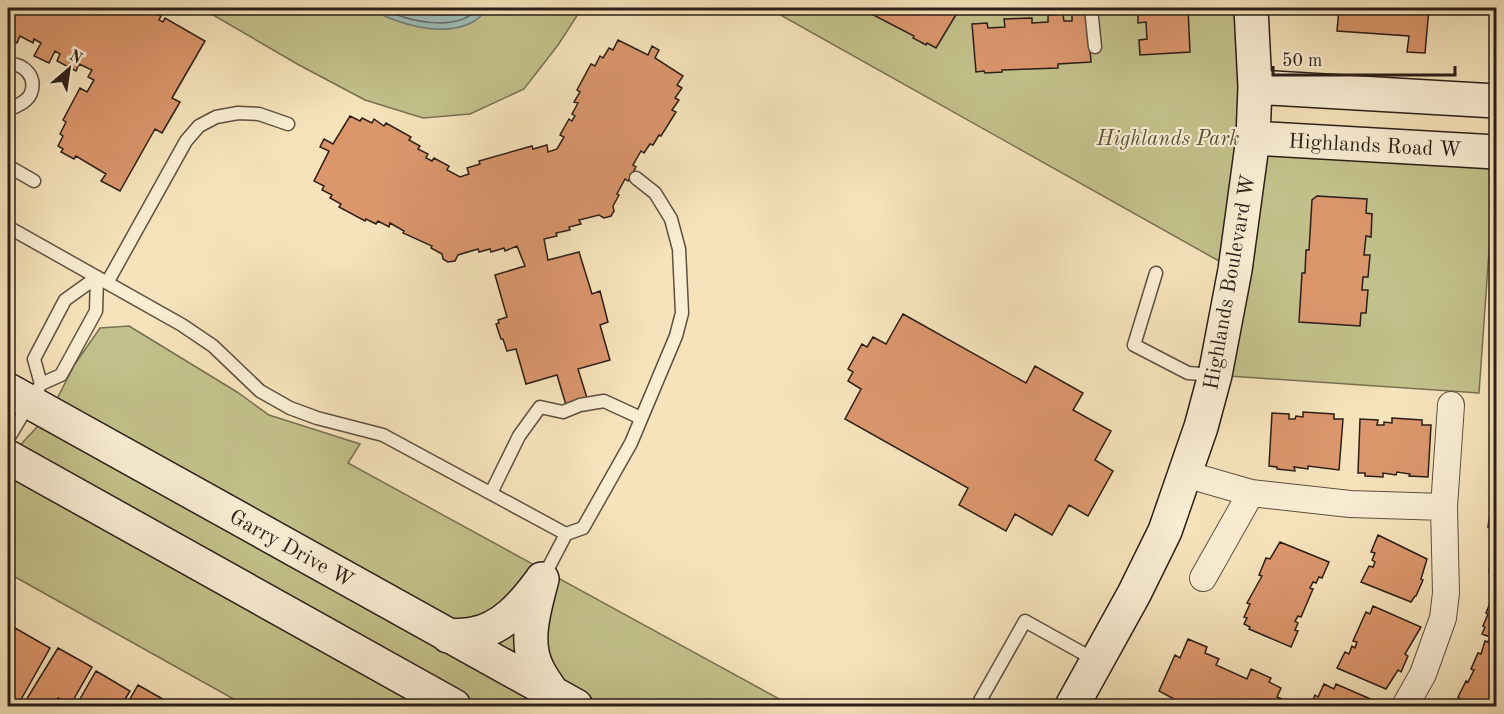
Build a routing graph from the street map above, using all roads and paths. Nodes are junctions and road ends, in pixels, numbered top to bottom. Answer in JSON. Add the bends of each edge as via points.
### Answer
{"nodes":[{"id":1,"x":1092,"y":8,"type":"edge"},
{"id":2,"x":1251,"y":8,"type":"edge"},
{"id":3,"x":1095,"y":47,"type":"dead end"},
{"id":4,"x":8,"y":64,"type":"edge"},
{"id":5,"x":1255,"y":87,"type":"junction"},
{"id":6,"x":1497,"y":101,"type":"edge"},
{"id":7,"x":8,"y":110,"type":"edge"},
{"id":8,"x":288,"y":124,"type":"dead end"},
{"id":9,"x":1253,"y":138,"type":"junction"},
{"id":10,"x":1497,"y":152,"type":"edge"},
{"id":11,"x":8,"y":166,"type":"edge"},
{"id":12,"x":636,"y":178,"type":"dead end"},
{"id":13,"x":34,"y":181,"type":"dead end"},
{"id":14,"x":8,"y":227,"type":"edge"},
{"id":15,"x":1156,"y":273,"type":"dead end"},
{"id":16,"x":102,"y":280,"type":"junction"},
{"id":17,"x":1215,"y":375,"type":"junction"},
{"id":18,"x":21,"y":394,"type":"edge"},
{"id":19,"x":1451,"y":405,"type":"dead end"},
{"id":20,"x":641,"y":418,"type":"junction"},
{"id":21,"x":8,"y":439,"type":"edge"},
{"id":22,"x":8,"y":457,"type":"edge"},
{"id":23,"x":1185,"y":474,"type":"junction"},
{"id":24,"x":491,"y":493,"type":"junction"},
{"id":25,"x":1251,"y":493,"type":"junction"},
{"id":26,"x":1444,"y":507,"type":"junction"},
{"id":27,"x":566,"y":534,"type":"junction"},
{"id":28,"x":1203,"y":578,"type":"dead end"},
{"id":29,"x":543,"y":579,"type":"junction"},
{"id":30,"x":448,"y":636,"type":"junction"},
{"id":31,"x":1096,"y":660,"type":"junction"},
{"id":32,"x":565,"y":700,"type":"edge"},
{"id":33,"x":454,"y":706,"type":"edge"},
{"id":34,"x":977,"y":706,"type":"edge"},
{"id":35,"x":1075,"y":706,"type":"edge"},
{"id":36,"x":1405,"y":706,"type":"edge"}],
"edges":[{"from":1,"to":3,"type":"lane"},
{"from":2,"to":5,"type":"main road","name":"Highlands Boulevard W"},
{"from":4,"to":7,"type":"lane","via":[[16,63],[32,79],[32,92],[22,104]]},
{"from":5,"to":6,"type":"main road"},
{"from":5,"to":9,"type":"main road","name":"Highlands Boulevard W"},
{"from":8,"to":16,"type":"lane","via":[[259,114],[238,113],[216,117],[199,126],[186,141]]},
{"from":9,"to":10,"type":"main road","name":"Highlands Road W"},
{"from":9,"to":17,"type":"main road","name":"Highlands Boulevard W","via":[[1235,270]]},
{"from":11,"to":13,"type":"lane"},
{"from":12,"to":20,"type":"lane","via":[[655,193],[671,219],[679,249],[682,313]]},
{"from":14,"to":16,"type":"lane"},
{"from":15,"to":17,"type":"lane","via":[[1134,345],[1188,373]]},
{"from":16,"to":18,"type":"lane","via":[[65,300],[33,359]]},
{"from":16,"to":18,"type":"lane","via":[[96,310],[61,375]]},
{"from":16,"to":24,"type":"lane","via":[[213,346],[260,391],[290,408],[383,435]]},
{"from":17,"to":23,"type":"main road","name":"Highlands Boulevard W"},
{"from":18,"to":21,"type":"lane"},
{"from":18,"to":30,"type":"main road","name":"Garry Drive W"},
{"from":19,"to":26,"type":"street"},
{"from":20,"to":24,"type":"lane","via":[[604,401],[563,412],[540,407],[519,436]]},
{"from":20,"to":27,"type":"lane","via":[[583,528]]},
{"from":22,"to":33,"type":"main road"},
{"from":23,"to":25,"type":"street"},
{"from":23,"to":31,"type":"main road","name":"Highlands Boulevard W","via":[[1165,531]]},
{"from":24,"to":27,"type":"lane"},
{"from":25,"to":26,"type":"street","via":[[1350,504]]},
{"from":25,"to":28,"type":"street"},
{"from":26,"to":36,"type":"street","via":[[1443,618],[1423,674]]},
{"from":27,"to":29,"type":"lane"},
{"from":29,"to":30,"type":"main road","via":[[520,608],[497,625],[474,634]]},
{"from":29,"to":32,"type":"main road","via":[[531,641],[537,668]]},
{"from":30,"to":32,"type":"main road","name":"Garry Drive W"},
{"from":31,"to":34,"type":"lane","via":[[1025,621]]},
{"from":31,"to":35,"type":"main road","name":"Highlands Boulevard W"}]}
